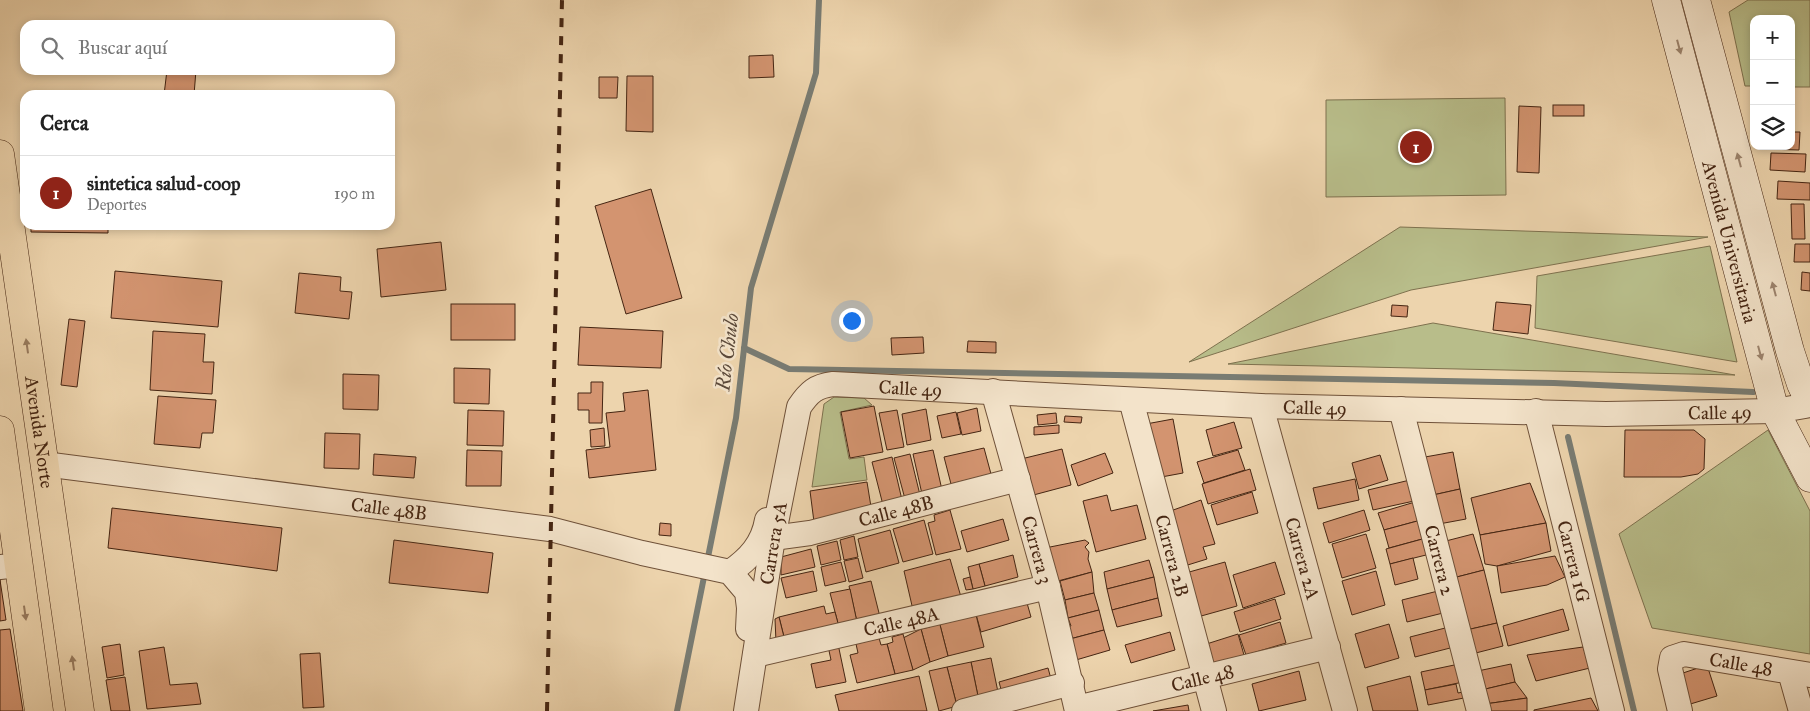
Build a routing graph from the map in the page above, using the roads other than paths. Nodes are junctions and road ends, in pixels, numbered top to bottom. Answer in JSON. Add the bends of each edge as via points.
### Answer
{"nodes":[{"id":1,"x":1666,"y":0,"type":"edge"},
{"id":2,"x":1696,"y":0,"type":"edge"},
{"id":3,"x":0,"y":154,"type":"edge"},
{"id":4,"x":819,"y":386,"type":"joint"},
{"id":5,"x":993,"y":391,"type":"junction"},
{"id":6,"x":1131,"y":400,"type":"junction"},
{"id":7,"x":1810,"y":404,"type":"edge"},
{"id":8,"x":1261,"y":406,"type":"junction"},
{"id":9,"x":799,"y":409,"type":"junction"},
{"id":10,"x":1401,"y":409,"type":"junction"},
{"id":11,"x":1775,"y":410,"type":"junction"},
{"id":12,"x":1536,"y":411,"type":"junction"},
{"id":13,"x":0,"y":430,"type":"edge"},
{"id":14,"x":44,"y":464,"type":"junction"},
{"id":15,"x":1810,"y":478,"type":"edge"},
{"id":16,"x":1018,"y":480,"type":"junction"},
{"id":17,"x":773,"y":538,"type":"junction"},
{"id":18,"x":9,"y":566,"type":"edge"},
{"id":19,"x":730,"y":572,"type":"junction"},
{"id":20,"x":1048,"y":587,"type":"junction"},
{"id":21,"x":1328,"y":647,"type":"junction"},
{"id":22,"x":755,"y":655,"type":"junction"},
{"id":23,"x":1800,"y":674,"type":"edge"},
{"id":24,"x":1205,"y":677,"type":"junction"},
{"id":25,"x":1072,"y":683,"type":"junction"},
{"id":26,"x":1077,"y":710,"type":"edge"},
{"id":27,"x":38,"y":711,"type":"edge"},
{"id":28,"x":80,"y":711,"type":"edge"},
{"id":29,"x":746,"y":711,"type":"edge"},
{"id":30,"x":964,"y":711,"type":"edge"},
{"id":31,"x":1214,"y":711,"type":"edge"},
{"id":32,"x":1345,"y":711,"type":"edge"},
{"id":33,"x":1479,"y":711,"type":"edge"},
{"id":34,"x":1612,"y":711,"type":"edge"},
{"id":35,"x":1680,"y":711,"type":"edge"},
{"id":36,"x":1801,"y":711,"type":"edge"}],
"edges":[{"from":1,"to":11,"type":"main road","name":"Avenida Universitaria","one_way":true},
{"from":7,"to":2,"type":"main road","name":"Avenida Universitaria","one_way":true,"via":[[1790,351]]},
{"from":14,"to":3,"type":"main road","name":"Avenida Norte","one_way":true},
{"from":4,"to":5,"type":"street","name":"Calle 49"},
{"from":4,"to":9,"type":"street","name":"Carrera 5A","via":[[808,393]]},
{"from":5,"to":6,"type":"street","name":"Calle 49"},
{"from":5,"to":16,"type":"street","name":"Carrera 3"},
{"from":6,"to":8,"type":"street","name":"Calle 49"},
{"from":6,"to":24,"type":"street","name":"Carrera 2B"},
{"from":7,"to":11,"type":"street","name":"Calle 49"},
{"from":8,"to":10,"type":"street","name":"Calle 49"},
{"from":8,"to":21,"type":"street","name":"Carrera 2A"},
{"from":9,"to":17,"type":"street","name":"Carrera 5A"},
{"from":9,"to":19,"type":"street","via":[[786,438],[767,524],[748,560]]},
{"from":10,"to":12,"type":"street","name":"Calle 49"},
{"from":10,"to":33,"type":"street","name":"Carrera 2"},
{"from":11,"to":12,"type":"street","name":"Calle 49","via":[[1606,414]]},
{"from":11,"to":15,"type":"main road","name":"Avenida Universitaria"},
{"from":12,"to":34,"type":"street","name":"Carrera 1G"},
{"from":13,"to":18,"type":"main road","name":"Avenida Norte"},
{"from":14,"to":19,"type":"street","name":"Calle 48B","via":[[550,530]]},
{"from":28,"to":14,"type":"main road","name":"Avenida Norte","one_way":true},
{"from":16,"to":17,"type":"street","name":"Calle 48B","via":[[810,533]]},
{"from":16,"to":20,"type":"street","name":"Carrera 3"},
{"from":17,"to":22,"type":"street","name":"Carrera 5A"},
{"from":18,"to":27,"type":"main road","name":"Avenida Norte","one_way":true},
{"from":19,"to":29,"type":"street","via":[[747,592],[749,608]]},
{"from":20,"to":22,"type":"street","name":"Calle 48A"},
{"from":20,"to":25,"type":"street","name":"Carrera 3"},
{"from":21,"to":24,"type":"street","name":"Calle 48"},
{"from":21,"to":32,"type":"street","name":"Carrera 2A"},
{"from":22,"to":29,"type":"street","name":"Carrera 5A"},
{"from":23,"to":35,"type":"street","name":"Calle 48","via":[[1684,654],[1672,658],[1670,668]]},
{"from":23,"to":36,"type":"street"},
{"from":24,"to":26,"type":"street","name":"Calle 48"},
{"from":24,"to":31,"type":"street","name":"Carrera 2B"},
{"from":25,"to":26,"type":"street","name":"Carrera 3"},
{"from":25,"to":30,"type":"street"}]}
